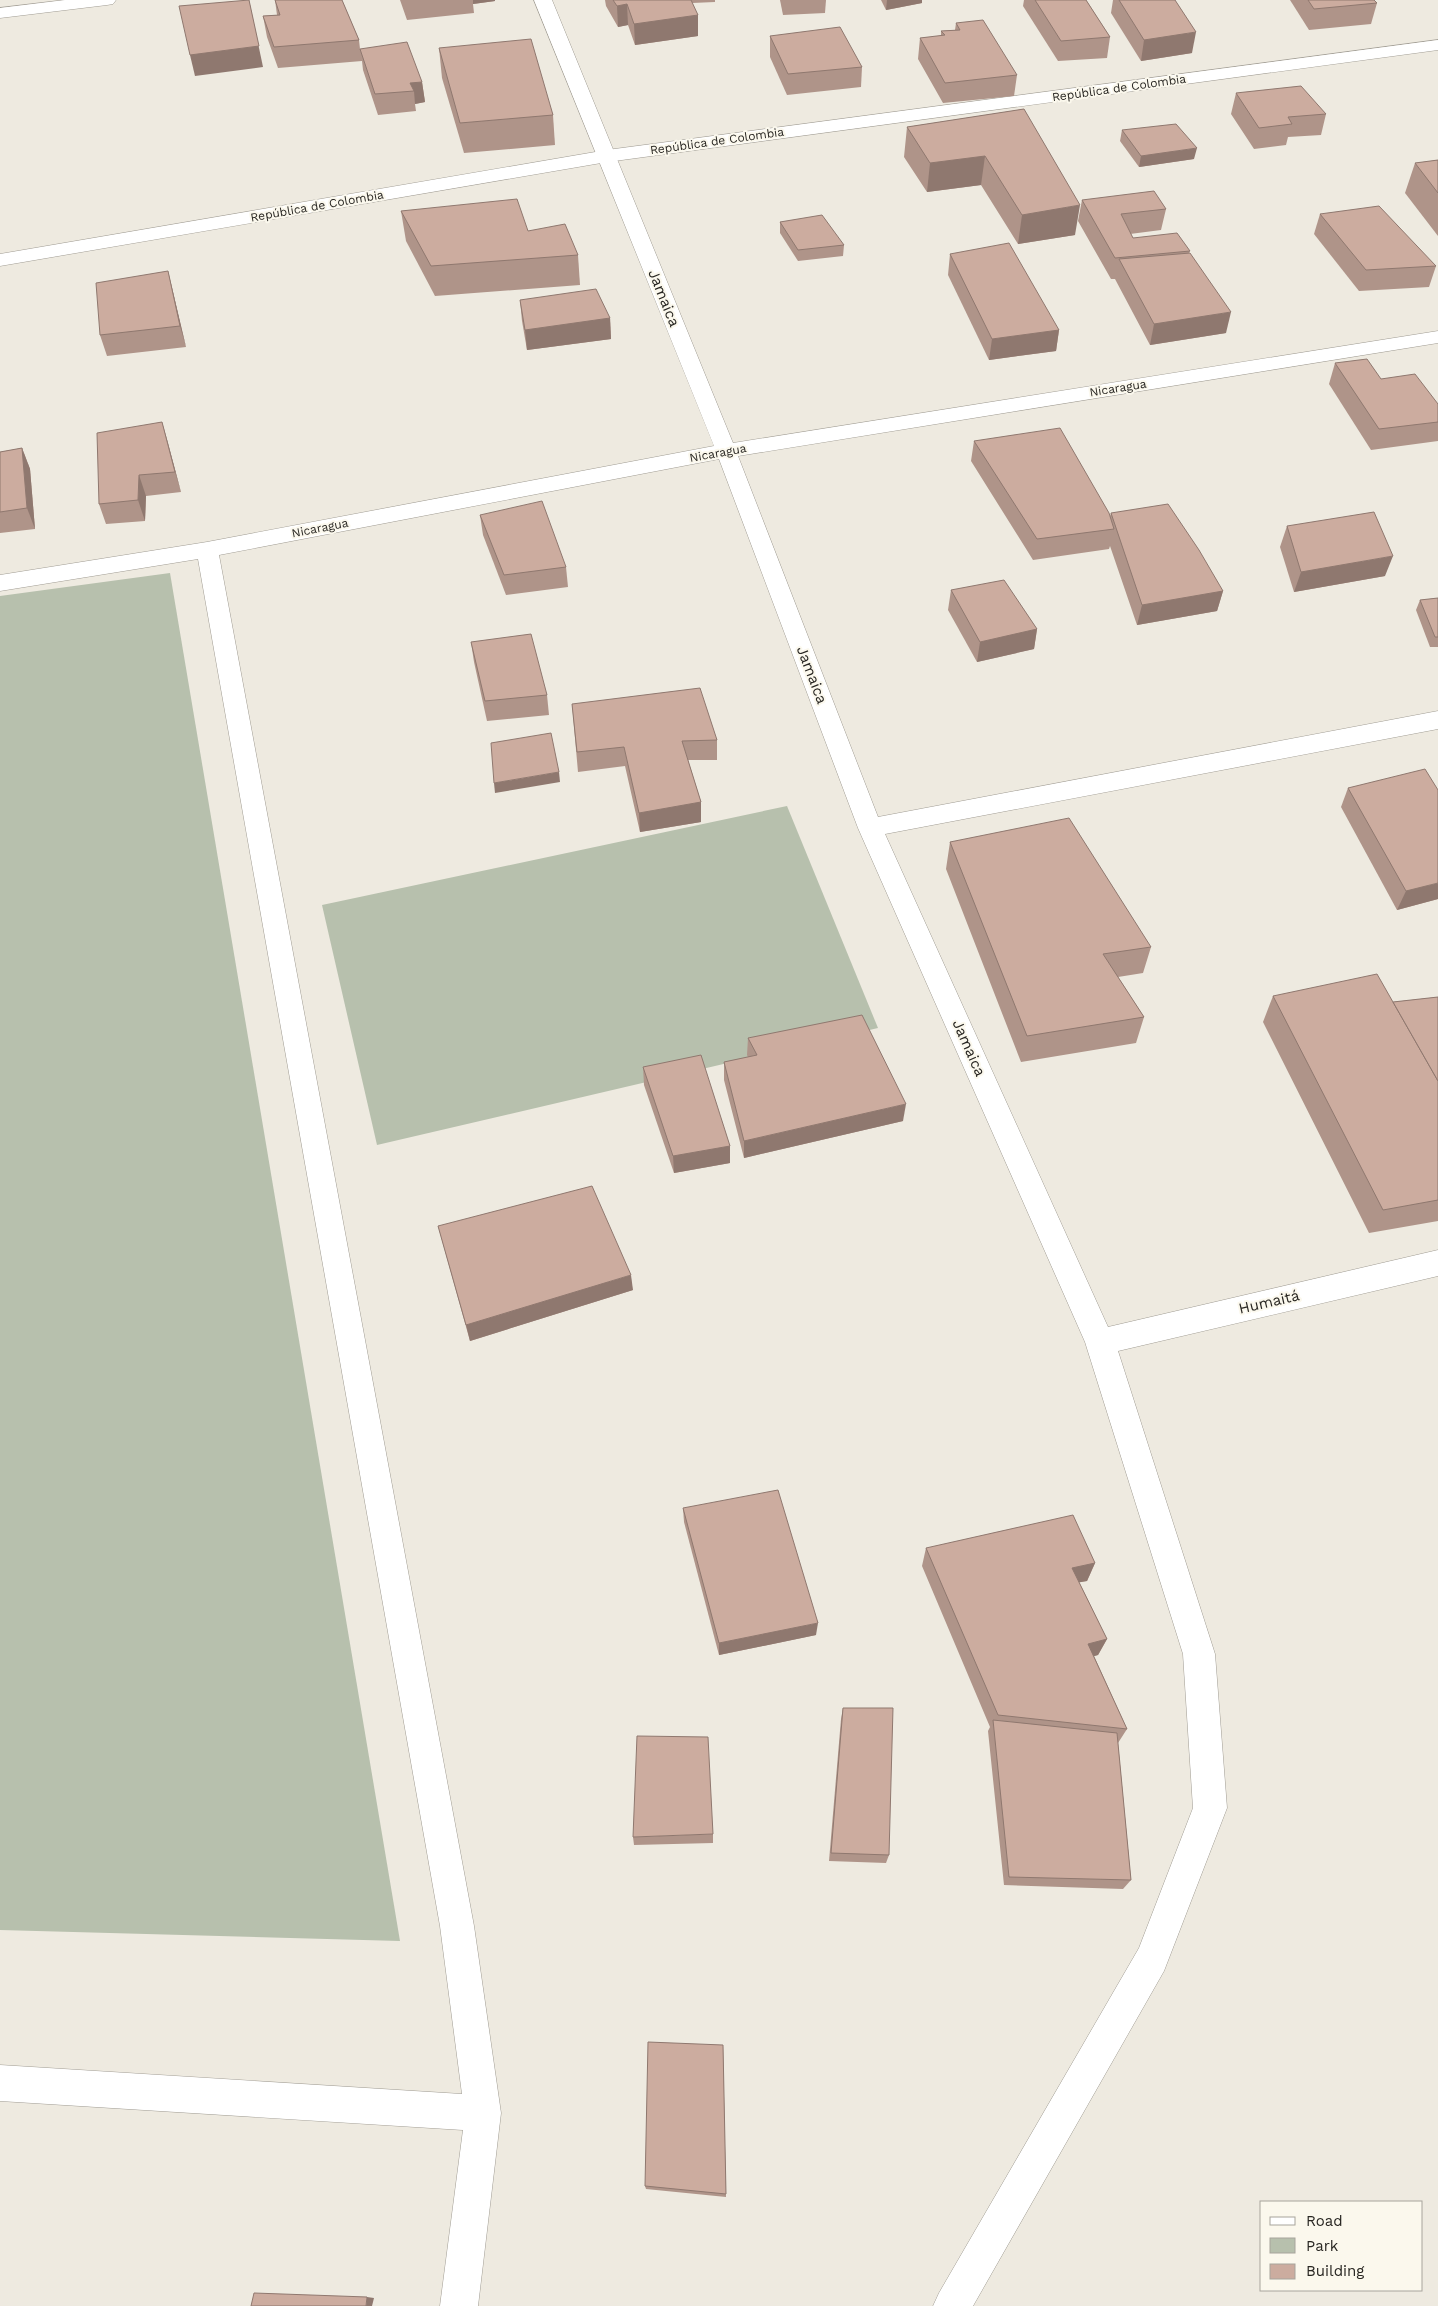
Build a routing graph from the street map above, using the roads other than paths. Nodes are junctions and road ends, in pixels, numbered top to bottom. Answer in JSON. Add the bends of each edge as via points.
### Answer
{"nodes":[{"id":1,"x":108,"y":0,"type":"edge"},
{"id":2,"x":542,"y":0,"type":"edge"},
{"id":3,"x":0,"y":14,"type":"edge"},
{"id":4,"x":1438,"y":45,"type":"edge"},
{"id":5,"x":607,"y":156,"type":"junction"},
{"id":6,"x":0,"y":260,"type":"edge"},
{"id":7,"x":1438,"y":337,"type":"edge"},
{"id":8,"x":726,"y":451,"type":"junction"},
{"id":9,"x":207,"y":550,"type":"junction"},
{"id":10,"x":0,"y":583,"type":"edge"},
{"id":11,"x":1438,"y":720,"type":"edge"},
{"id":12,"x":870,"y":828,"type":"junction"},
{"id":13,"x":1438,"y":1263,"type":"edge"},
{"id":14,"x":1100,"y":1342,"type":"junction"},
{"id":15,"x":0,"y":2083,"type":"edge"},
{"id":16,"x":483,"y":2113,"type":"junction"},
{"id":17,"x":459,"y":2306,"type":"edge"},
{"id":18,"x":952,"y":2306,"type":"edge"}],
"edges":[{"from":1,"to":3,"type":"street"},
{"from":2,"to":5,"type":"street","name":"Jamaica"},
{"from":4,"to":5,"type":"street","name":"República de Colombia"},
{"from":5,"to":6,"type":"street","name":"República de Colombia"},
{"from":5,"to":8,"type":"street","name":"Jamaica"},
{"from":7,"to":8,"type":"street","name":"Nicaragua"},
{"from":8,"to":9,"type":"street","name":"Nicaragua"},
{"from":8,"to":12,"type":"street","name":"Jamaica"},
{"from":9,"to":10,"type":"street","name":"Nicaragua"},
{"from":9,"to":16,"type":"street","via":[[457,1926]]},
{"from":11,"to":12,"type":"street"},
{"from":12,"to":14,"type":"street","name":"Jamaica"},
{"from":13,"to":14,"type":"street","name":"Humaitá"},
{"from":14,"to":18,"type":"street","name":"Jamaica","via":[[1199,1654],[1210,1808],[1152,1959]]},
{"from":15,"to":16,"type":"street"},
{"from":16,"to":17,"type":"street"}]}
